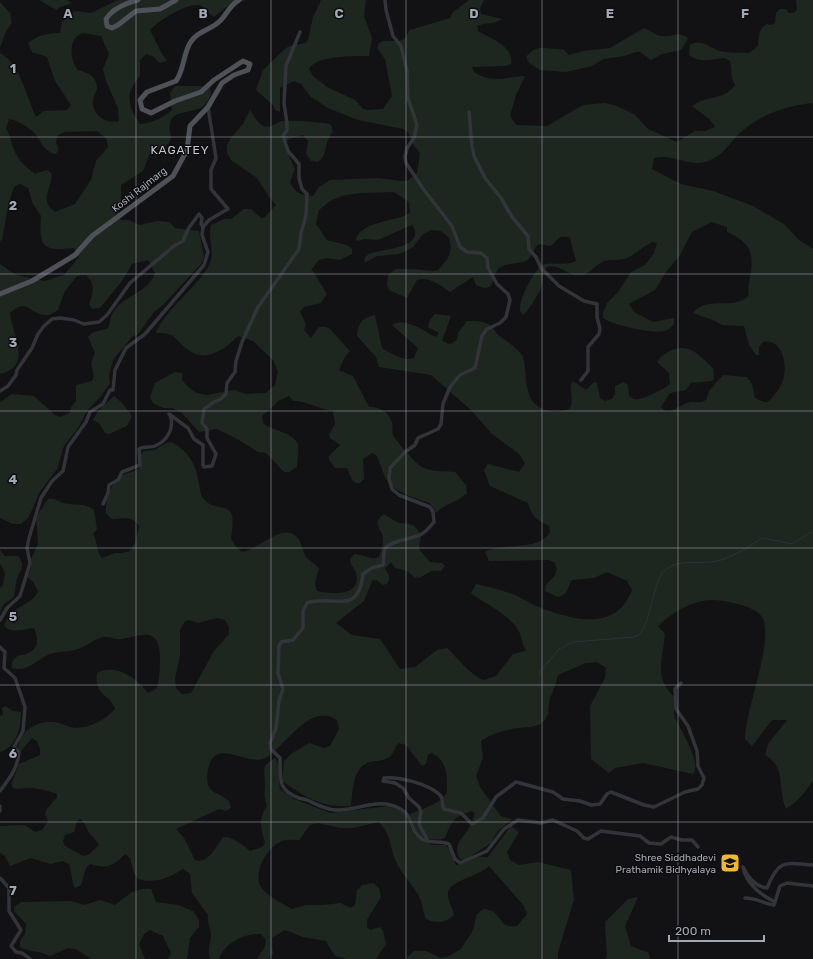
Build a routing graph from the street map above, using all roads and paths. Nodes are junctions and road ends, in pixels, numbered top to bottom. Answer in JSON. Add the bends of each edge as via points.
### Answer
{"nodes":[{"id":1,"x":138,"y":0,"type":"edge"},
{"id":2,"x":176,"y":0,"type":"edge"},
{"id":3,"x":239,"y":0,"type":"edge"},
{"id":4,"x":386,"y":0,"type":"edge"},
{"id":5,"x":300,"y":32,"type":"dead end"},
{"id":6,"x":208,"y":107,"type":"junction"},
{"id":7,"x":469,"y":112,"type":"dead end"},
{"id":8,"x":203,"y":227,"type":"junction"},
{"id":9,"x":0,"y":294,"type":"edge"},
{"id":10,"x":581,"y":380,"type":"dead end"},
{"id":11,"x":0,"y":392,"type":"edge"},
{"id":12,"x":103,"y":504,"type":"dead end"},
{"id":13,"x":0,"y":620,"type":"edge"},
{"id":14,"x":0,"y":647,"type":"edge"},
{"id":15,"x":681,"y":683,"type":"dead end"},
{"id":16,"x":0,"y":791,"type":"edge"},
{"id":17,"x":0,"y":806,"type":"edge"},
{"id":18,"x":0,"y":811,"type":"edge"},
{"id":19,"x":428,"y":842,"type":"junction"},
{"id":20,"x":698,"y":847,"type":"dead end"},
{"id":21,"x":813,"y":865,"type":"edge"},
{"id":22,"x":0,"y":878,"type":"edge"},
{"id":23,"x":813,"y":886,"type":"edge"},
{"id":24,"x":745,"y":898,"type":"dead end"},
{"id":25,"x":775,"y":902,"type":"junction"},
{"id":26,"x":30,"y":959,"type":"edge"}],
"edges":[{"from":1,"to":2,"type":"main road","via":[[120,6],[107,17],[107,26],[112,28],[134,13],[160,9]]},
{"from":3,"to":6,"type":"main road","name":"Koshi Rajmarg","via":[[220,21],[194,38],[186,51],[176,82],[147,92],[139,102],[146,112],[158,110],[201,92],[237,64],[248,62],[251,66],[248,70],[222,83]]},
{"from":4,"to":19,"type":"street","via":[[393,36],[401,46],[408,98],[417,125],[414,138],[404,157],[406,163],[452,226],[460,247],[467,252],[481,253],[487,258],[488,268],[510,300],[506,317],[487,329],[482,336],[475,368],[460,376],[450,387],[443,404],[438,429],[418,438],[390,468],[389,479],[392,489],[399,495],[430,507],[434,522],[422,534],[387,546],[383,565],[363,574],[360,592],[354,598],[347,601],[319,600],[307,603],[303,611],[303,628],[293,640],[281,642],[279,646],[278,673],[283,689],[276,728],[270,743],[280,758],[282,787],[298,798],[335,810],[392,805],[406,812],[416,834]]},
{"from":5,"to":12,"type":"street","via":[[286,66],[284,103],[287,130],[283,136],[288,151],[299,164],[299,178],[302,189],[307,194],[306,215],[299,249],[258,307],[242,342],[235,372],[227,383],[226,394],[221,400],[204,409],[202,423],[216,454],[214,464],[204,467],[203,445],[194,439],[188,428],[169,414],[172,423],[166,438],[154,447],[139,449],[140,465],[122,472],[118,480],[109,485]]},
{"from":6,"to":8,"type":"street","via":[[216,158],[211,170],[211,189],[228,209],[209,220]]},
{"from":6,"to":9,"type":"main road","name":"Koshi Rajmarg","via":[[190,126],[187,150],[173,176],[92,236],[75,255],[32,281]]},
{"from":7,"to":10,"type":"street","via":[[474,156],[485,178],[528,236],[529,249],[541,268],[559,286],[598,306],[599,334],[588,347],[588,371]]},
{"from":8,"to":11,"type":"street","via":[[199,214],[183,241],[130,283],[99,322],[84,324],[60,318],[44,326],[16,375]]},
{"from":8,"to":13,"type":"street","via":[[202,235],[208,252],[204,265],[145,334],[126,348],[115,370],[113,390],[110,390],[103,404],[90,412],[86,422],[68,446],[63,471],[49,485],[38,508],[27,548],[30,563],[20,596]]},
{"from":14,"to":16,"type":"street","via":[[5,652],[4,668],[15,678],[25,707],[23,731],[14,747],[19,752],[19,757],[12,775]]},
{"from":15,"to":19,"type":"street","via":[[675,689],[676,709],[688,726],[697,752],[698,766],[704,778],[698,789],[685,792],[654,807],[611,792],[600,804],[591,805],[563,799],[553,792],[516,782],[496,798],[483,818],[472,824],[461,813],[444,809],[439,794],[417,783],[399,778],[384,778],[383,781],[403,788],[419,807],[419,824]]},
{"from":17,"to":18,"type":"street"},
{"from":19,"to":20,"type":"street","via":[[449,844],[460,863],[487,851],[504,829],[518,820],[541,823],[553,820],[588,839],[601,831],[640,836],[650,843],[661,844],[671,837],[692,840]]},
{"from":21,"to":25,"type":"street","via":[[787,862],[780,866],[767,888],[752,881],[743,867],[748,882]]},
{"from":22,"to":26,"type":"street","via":[[9,888],[9,911],[21,930],[11,946],[16,952]]},
{"from":23,"to":25,"type":"street","via":[[787,882],[780,886]]},
{"from":24,"to":25,"type":"street","via":[[758,899],[769,905],[774,905]]}]}
